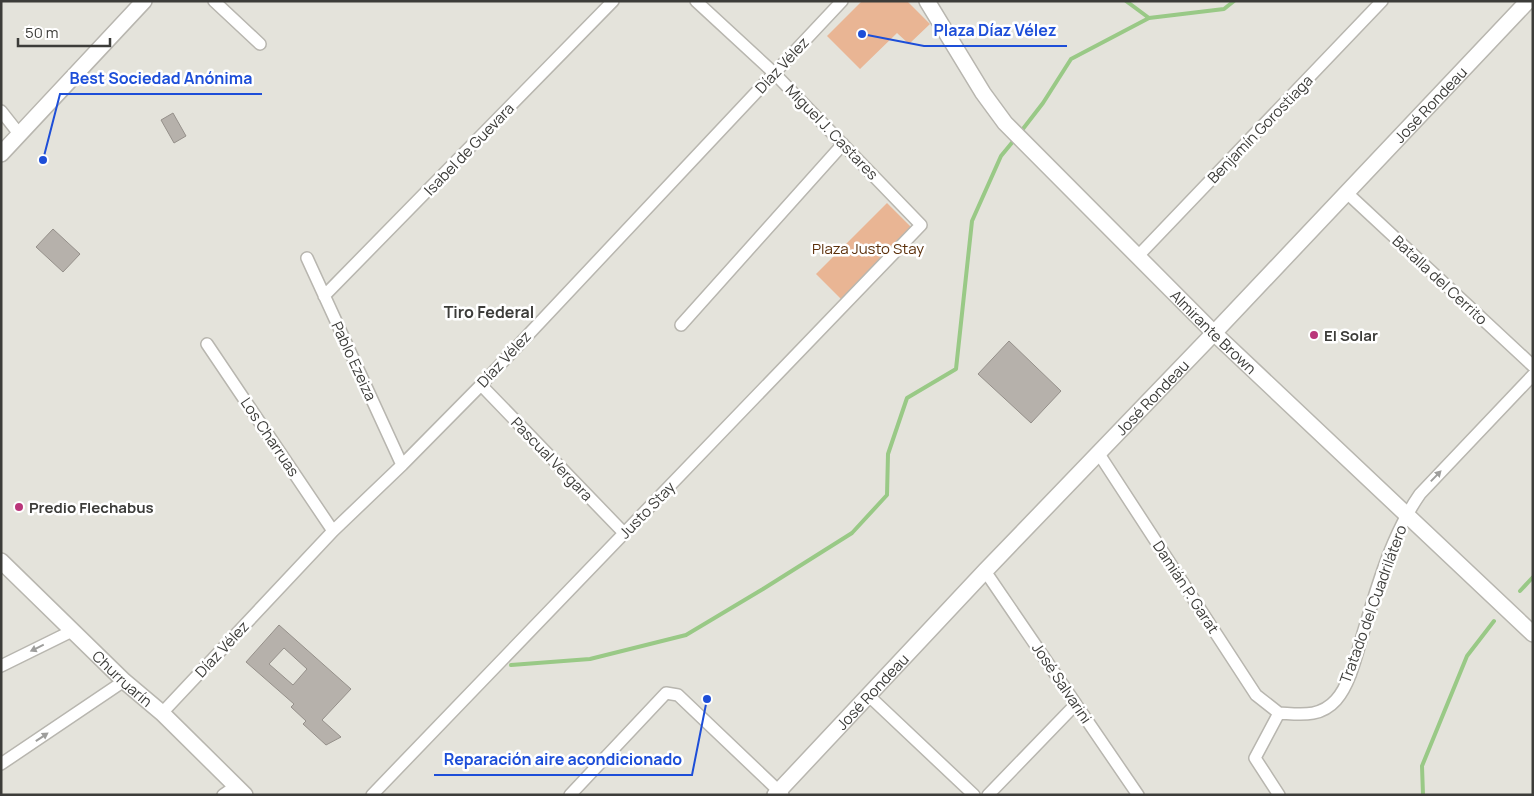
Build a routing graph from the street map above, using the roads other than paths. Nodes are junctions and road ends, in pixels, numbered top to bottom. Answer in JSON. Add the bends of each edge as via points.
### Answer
{"nodes":[{"id":1,"x":214,"y":1,"type":"edge"},
{"id":2,"x":614,"y":1,"type":"edge"},
{"id":3,"x":696,"y":1,"type":"edge"},
{"id":4,"x":842,"y":1,"type":"edge"},
{"id":5,"x":927,"y":1,"type":"edge"},
{"id":6,"x":1382,"y":1,"type":"edge"},
{"id":7,"x":1530,"y":1,"type":"edge"},
{"id":8,"x":144,"y":2,"type":"edge"},
{"id":9,"x":1533,"y":5,"type":"edge"},
{"id":10,"x":260,"y":44,"type":"dead end"},
{"id":11,"x":774,"y":73,"type":"junction"},
{"id":12,"x":1,"y":111,"type":"edge"},
{"id":13,"x":20,"y":135,"type":"junction"},
{"id":14,"x":843,"y":144,"type":"junction"},
{"id":15,"x":1,"y":154,"type":"edge"},
{"id":16,"x":1347,"y":193,"type":"junction"},
{"id":17,"x":921,"y":224,"type":"joint"},
{"id":18,"x":1138,"y":256,"type":"junction"},
{"id":19,"x":306,"y":258,"type":"dead end"},
{"id":20,"x":324,"y":296,"type":"junction"},
{"id":21,"x":681,"y":325,"type":"dead end"},
{"id":22,"x":1214,"y":333,"type":"junction"},
{"id":23,"x":207,"y":344,"type":"dead end"},
{"id":24,"x":1533,"y":366,"type":"edge"},
{"id":25,"x":1533,"y":375,"type":"edge"},
{"id":26,"x":480,"y":385,"type":"junction"},
{"id":27,"x":1099,"y":454,"type":"junction"},
{"id":28,"x":402,"y":465,"type":"junction"},
{"id":29,"x":1405,"y":514,"type":"junction"},
{"id":30,"x":333,"y":531,"type":"junction"},
{"id":31,"x":624,"y":533,"type":"junction"},
{"id":32,"x":1,"y":561,"type":"edge"},
{"id":33,"x":985,"y":571,"type":"junction"},
{"id":34,"x":72,"y":631,"type":"junction"},
{"id":35,"x":1533,"y":634,"type":"edge"},
{"id":36,"x":1,"y":666,"type":"edge"},
{"id":37,"x":124,"y":681,"type":"junction"},
{"id":38,"x":868,"y":695,"type":"junction"},
{"id":39,"x":1076,"y":704,"type":"junction"},
{"id":40,"x":162,"y":713,"type":"junction"},
{"id":41,"x":1279,"y":713,"type":"junction"},
{"id":42,"x":1,"y":764,"type":"edge"},
{"id":43,"x":235,"y":792,"type":"edge"},
{"id":44,"x":779,"y":793,"type":"edge"},
{"id":45,"x":372,"y":795,"type":"edge"},
{"id":46,"x":570,"y":795,"type":"edge"},
{"id":47,"x":974,"y":795,"type":"edge"},
{"id":48,"x":988,"y":795,"type":"edge"},
{"id":49,"x":1138,"y":795,"type":"edge"},
{"id":50,"x":1279,"y":795,"type":"edge"}],
"edges":[{"from":1,"to":10,"type":"street"},
{"from":2,"to":20,"type":"street","name":"Isabel de Guevara"},
{"from":3,"to":11,"type":"street","name":"Miguel J. Castares"},
{"from":4,"to":11,"type":"street","name":"Díaz Vélez"},
{"from":5,"to":18,"type":"street","name":"Almirante Brown","via":[[983,93],[1006,123]]},
{"from":6,"to":18,"type":"street","name":"Benjamín Gorostiaga"},
{"from":7,"to":9,"type":"street"},
{"from":7,"to":16,"type":"street","name":"José Rondeau"},
{"from":8,"to":13,"type":"street"},
{"from":11,"to":14,"type":"street","name":"Miguel J. Castares"},
{"from":11,"to":26,"type":"street","name":"Díaz Vélez"},
{"from":12,"to":13,"type":"street"},
{"from":13,"to":15,"type":"street"},
{"from":14,"to":17,"type":"street","name":"Miguel J. Castares"},
{"from":14,"to":21,"type":"street"},
{"from":16,"to":22,"type":"street","name":"José Rondeau"},
{"from":16,"to":24,"type":"street","name":"Batalla del Cerrito"},
{"from":17,"to":31,"type":"street","name":"Justo Stay"},
{"from":18,"to":22,"type":"street","name":"Almirante Brown"},
{"from":19,"to":20,"type":"street","name":"Pablo Ezeiza"},
{"from":20,"to":28,"type":"street","name":"Pablo Ezeiza"},
{"from":22,"to":27,"type":"street","name":"José Rondeau"},
{"from":22,"to":29,"type":"street","name":"Almirante Brown"},
{"from":23,"to":30,"type":"street","name":"Los Charruas"},
{"from":29,"to":25,"type":"street","name":"Tratado del Cuadrilátero","one_way":true,"via":[[1420,494]]},
{"from":26,"to":28,"type":"street","name":"Díaz Vélez"},
{"from":26,"to":31,"type":"street","name":"Pascual Vergara"},
{"from":27,"to":33,"type":"street","name":"José Rondeau"},
{"from":27,"to":41,"type":"street","name":"Damián P. Garat","via":[[1256,695]]},
{"from":28,"to":30,"type":"street","name":"Díaz Vélez"},
{"from":29,"to":35,"type":"street","name":"Almirante Brown"},
{"from":29,"to":41,"type":"street","name":"Tratado del Cuadrilátero","via":[[1349,677],[1335,701],[1315,714]]},
{"from":30,"to":40,"type":"street","name":"Díaz Vélez"},
{"from":31,"to":45,"type":"street","name":"Justo Stay"},
{"from":32,"to":34,"type":"street","name":"Churruarín"},
{"from":33,"to":38,"type":"street","name":"José Rondeau"},
{"from":33,"to":39,"type":"street","name":"José Salvarini"},
{"from":34,"to":36,"type":"street","one_way":true},
{"from":34,"to":37,"type":"street","name":"Churruarín"},
{"from":37,"to":40,"type":"street","name":"Churruarín"},
{"from":42,"to":37,"type":"street","one_way":true},
{"from":38,"to":44,"type":"street","name":"José Rondeau"},
{"from":38,"to":47,"type":"street"},
{"from":39,"to":48,"type":"street"},
{"from":39,"to":49,"type":"street","name":"José Salvarini"},
{"from":40,"to":43,"type":"street","name":"Churruarín"},
{"from":41,"to":50,"type":"street","via":[[1255,758]]},
{"from":44,"to":46,"type":"street","via":[[678,695],[666,693]]}]}
